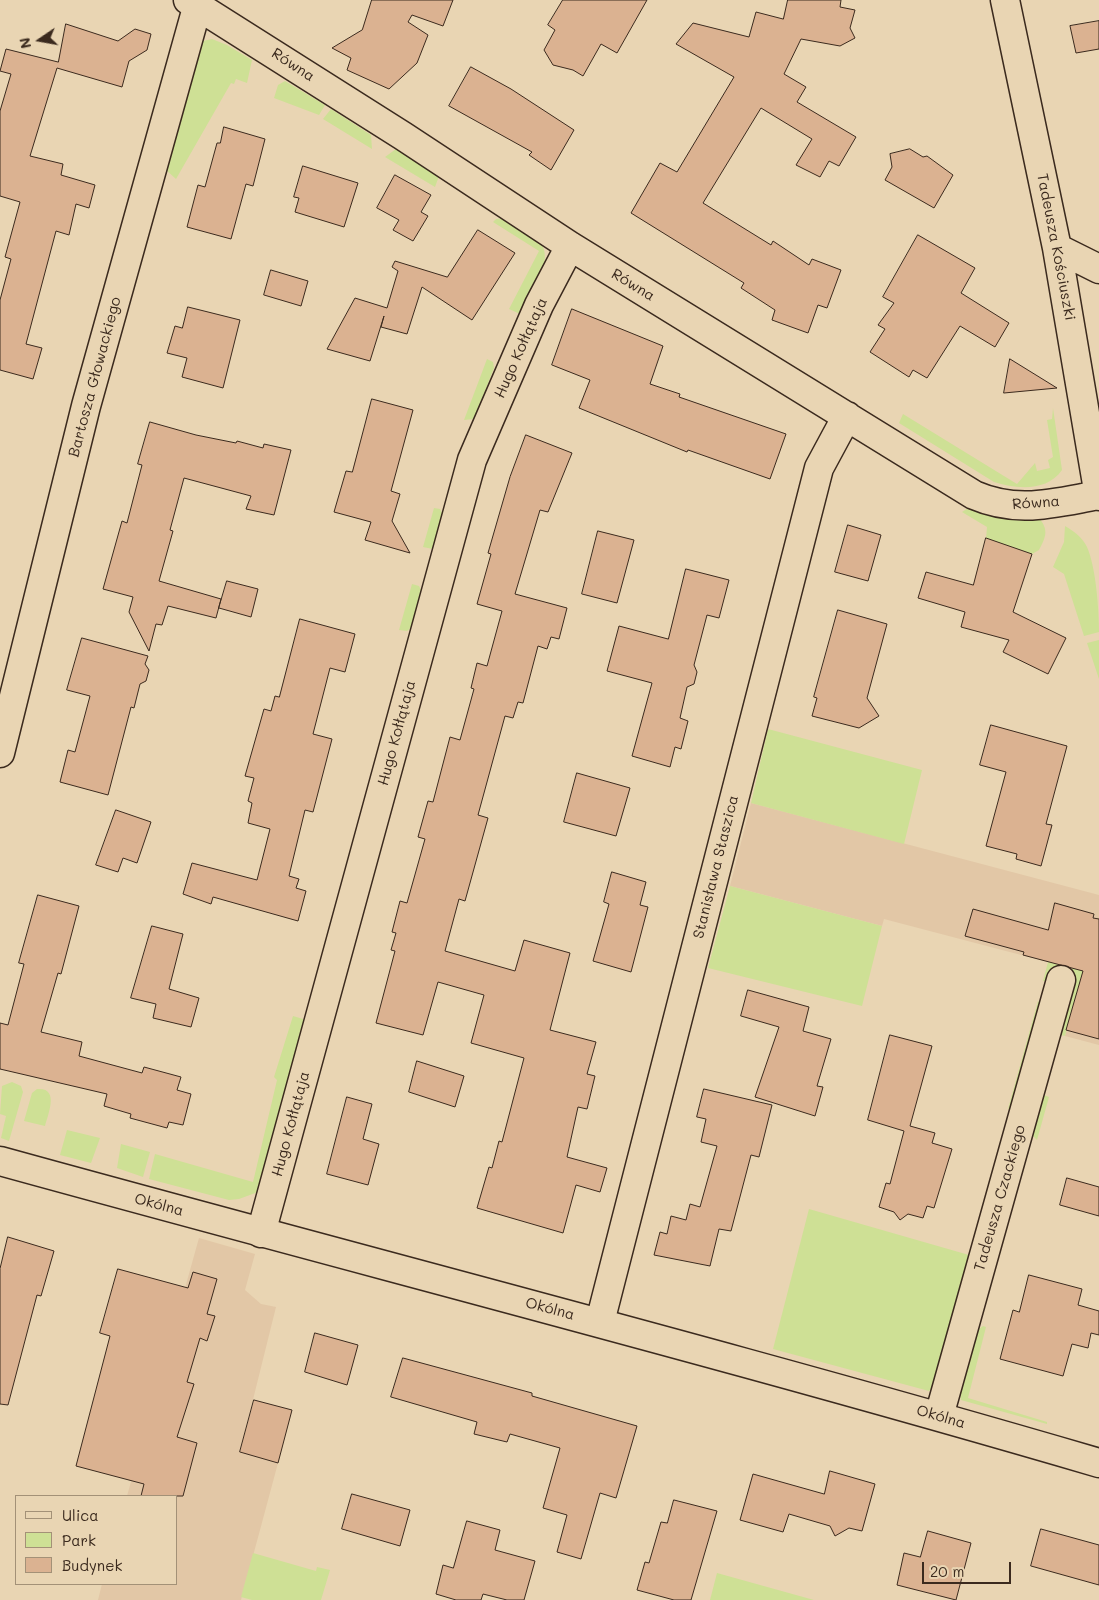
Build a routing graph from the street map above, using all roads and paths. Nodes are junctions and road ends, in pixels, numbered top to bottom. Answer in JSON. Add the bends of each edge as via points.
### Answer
{"nodes":[{"id":1,"x":1005,"y":0,"type":"edge"},
{"id":2,"x":193,"y":2,"type":"edge"},
{"id":3,"x":570,"y":246,"type":"junction"},
{"id":4,"x":1058,"y":248,"type":"junction"},
{"id":5,"x":1099,"y":269,"type":"edge"},
{"id":6,"x":847,"y":416,"type":"junction"},
{"id":7,"x":1099,"y":495,"type":"edge"},
{"id":8,"x":0,"y":753,"type":"edge"},
{"id":9,"x":1061,"y":980,"type":"dead end"},
{"id":10,"x":0,"y":1161,"type":"edge"},
{"id":11,"x":261,"y":1233,"type":"junction"},
{"id":12,"x":600,"y":1322,"type":"junction"},
{"id":13,"x":939,"y":1416,"type":"junction"},
{"id":14,"x":1099,"y":1463,"type":"edge"}],
"edges":[{"from":1,"to":4,"type":"street","name":"Tadeusza Kościuszki"},
{"from":2,"to":3,"type":"street","name":"Równa"},
{"from":2,"to":8,"type":"street","name":"Bartosza Głowackiego","via":[[86,406]]},
{"from":3,"to":6,"type":"street","name":"Równa"},
{"from":3,"to":11,"type":"street","name":"Hugo Kołłątaja","via":[[539,305],[472,460]]},
{"from":4,"to":5,"type":"street"},
{"from":4,"to":7,"type":"street","name":"Tadeusza Kościuszki"},
{"from":6,"to":7,"type":"street","name":"Równa","via":[[974,495],[993,503],[1017,507]]},
{"from":6,"to":12,"type":"street","name":"Stanisława Staszica","via":[[819,468]]},
{"from":9,"to":13,"type":"street","name":"Tadeusza Czackiego"},
{"from":10,"to":11,"type":"street","name":"Okólna"},
{"from":11,"to":12,"type":"street","name":"Okólna"},
{"from":12,"to":13,"type":"street","name":"Okólna"},
{"from":13,"to":14,"type":"street","name":"Okólna"}]}
